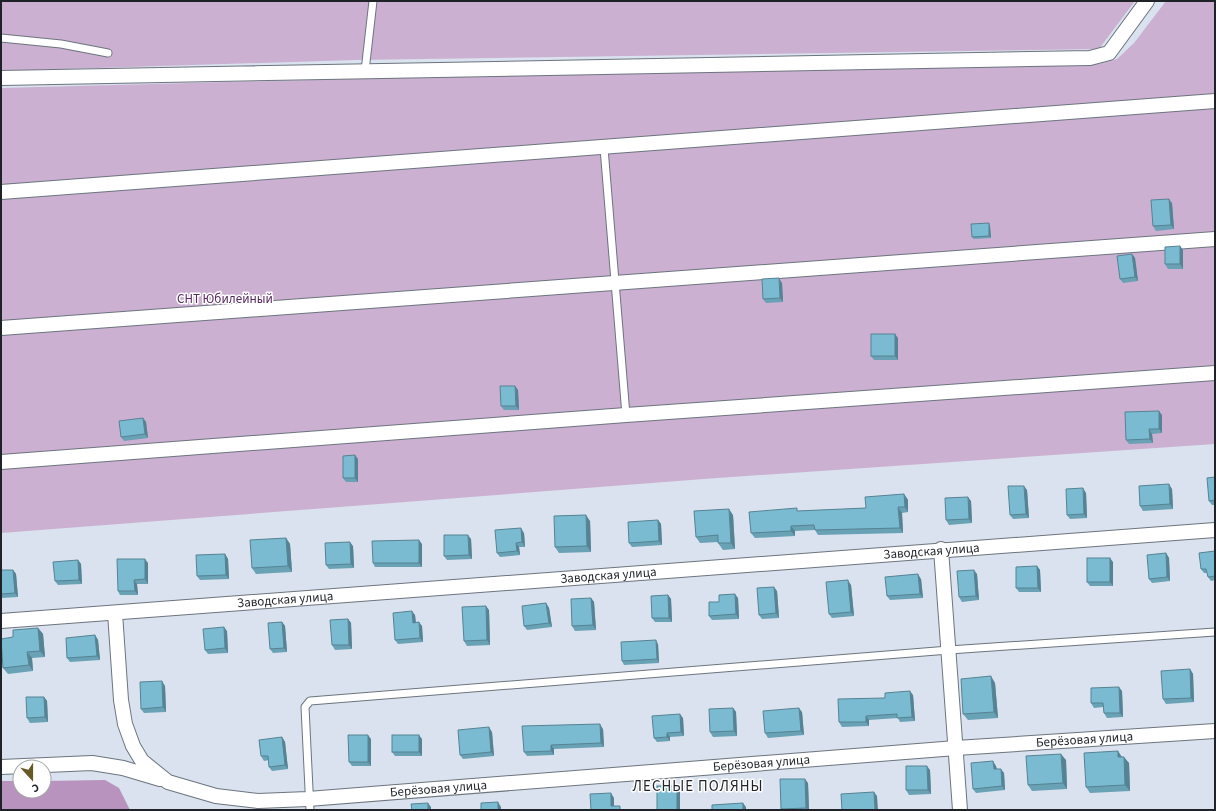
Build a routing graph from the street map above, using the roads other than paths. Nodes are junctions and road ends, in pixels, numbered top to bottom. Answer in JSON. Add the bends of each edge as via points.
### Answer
{"nodes":[{"id":1,"x":373,"y":1,"type":"edge"},
{"id":2,"x":1147,"y":1,"type":"edge"},
{"id":3,"x":1,"y":38,"type":"edge"},
{"id":4,"x":108,"y":53,"type":"dead end"},
{"id":5,"x":366,"y":71,"type":"junction"},
{"id":6,"x":1,"y":78,"type":"edge"},
{"id":7,"x":1215,"y":101,"type":"edge"},
{"id":8,"x":604,"y":148,"type":"junction"},
{"id":9,"x":1,"y":192,"type":"edge"},
{"id":10,"x":1215,"y":239,"type":"edge"},
{"id":11,"x":614,"y":283,"type":"junction"},
{"id":12,"x":1,"y":328,"type":"edge"},
{"id":13,"x":1215,"y":373,"type":"edge"},
{"id":14,"x":626,"y":415,"type":"junction"},
{"id":15,"x":1,"y":462,"type":"edge"},
{"id":16,"x":1215,"y":530,"type":"edge"},
{"id":17,"x":941,"y":549,"type":"junction"},
{"id":18,"x":114,"y":613,"type":"junction"},
{"id":19,"x":1,"y":621,"type":"edge"},
{"id":20,"x":1215,"y":632,"type":"edge"},
{"id":21,"x":949,"y":650,"type":"junction"},
{"id":22,"x":1215,"y":731,"type":"edge"},
{"id":23,"x":956,"y":748,"type":"junction"},
{"id":24,"x":1,"y":766,"type":"edge"},
{"id":25,"x":168,"y":782,"type":"junction"},
{"id":26,"x":309,"y":805,"type":"edge"},
{"id":27,"x":960,"y":810,"type":"edge"}],
"edges":[{"from":1,"to":5,"type":"lane"},
{"from":2,"to":5,"type":"street","via":[[1109,53],[1090,58]]},
{"from":3,"to":4,"type":"lane","via":[[61,44]]},
{"from":5,"to":6,"type":"street"},
{"from":7,"to":8,"type":"street"},
{"from":8,"to":9,"type":"street"},
{"from":8,"to":11,"type":"lane"},
{"from":10,"to":11,"type":"street"},
{"from":11,"to":12,"type":"street"},
{"from":11,"to":14,"type":"lane"},
{"from":13,"to":14,"type":"street"},
{"from":14,"to":15,"type":"street"},
{"from":16,"to":17,"type":"street","name":"Заводская улица"},
{"from":17,"to":18,"type":"street","name":"Заводская улица"},
{"from":17,"to":21,"type":"street"},
{"from":18,"to":19,"type":"street","name":"Заводская улица"},
{"from":18,"to":25,"type":"street","via":[[125,724],[142,761]]},
{"from":20,"to":21,"type":"lane"},
{"from":21,"to":23,"type":"street"},
{"from":21,"to":26,"type":"lane","via":[[310,702],[305,707]]},
{"from":22,"to":23,"type":"street","name":"Берёзовая улица"},
{"from":23,"to":26,"type":"street","name":"Берёзовая улица"},
{"from":23,"to":27,"type":"street"},
{"from":24,"to":25,"type":"street","name":"Берёзовая улица","via":[[92,763],[123,768]]},
{"from":25,"to":26,"type":"street","name":"Берёзовая улица","via":[[216,796]]}]}
